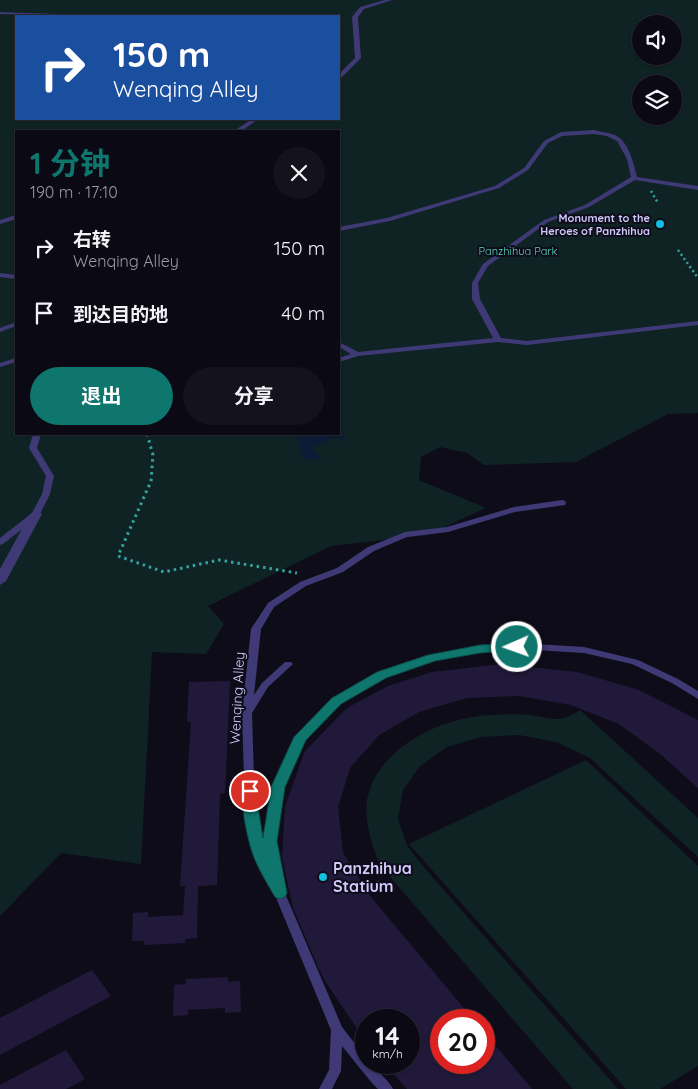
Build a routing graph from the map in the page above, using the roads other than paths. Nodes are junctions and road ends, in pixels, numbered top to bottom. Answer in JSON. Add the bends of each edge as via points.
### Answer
{"nodes":[{"id":1,"x":390,"y":0,"type":"edge"},
{"id":2,"x":0,"y":13,"type":"edge"},
{"id":3,"x":40,"y":15,"type":"edge"},
{"id":4,"x":340,"y":76,"type":"edge"},
{"id":5,"x":254,"y":120,"type":"edge"},
{"id":6,"x":238,"y":130,"type":"edge"},
{"id":7,"x":634,"y":178,"type":"junction"},
{"id":8,"x":698,"y":188,"type":"edge"},
{"id":9,"x":15,"y":217,"type":"edge"},
{"id":10,"x":0,"y":222,"type":"edge"},
{"id":11,"x":340,"y":229,"type":"edge"},
{"id":12,"x":0,"y":275,"type":"edge"},
{"id":13,"x":15,"y":277,"type":"edge"},
{"id":14,"x":698,"y":323,"type":"edge"},
{"id":15,"x":15,"y":324,"type":"edge"},
{"id":16,"x":0,"y":330,"type":"edge"},
{"id":17,"x":498,"y":340,"type":"junction"},
{"id":18,"x":340,"y":345,"type":"edge"},
{"id":19,"x":357,"y":354,"type":"junction"},
{"id":20,"x":15,"y":360,"type":"edge"},
{"id":21,"x":340,"y":360,"type":"edge"},
{"id":22,"x":0,"y":365,"type":"edge"},
{"id":23,"x":37,"y":435,"type":"edge"},
{"id":24,"x":562,"y":503,"type":"dead end"},
{"id":25,"x":36,"y":514,"type":"junction"},
{"id":26,"x":0,"y":542,"type":"edge"},
{"id":27,"x":0,"y":581,"type":"edge"},
{"id":28,"x":288,"y":664,"type":"dead end"},
{"id":29,"x":698,"y":696,"type":"edge"},
{"id":30,"x":247,"y":712,"type":"junction"},
{"id":31,"x":280,"y":893,"type":"junction"},
{"id":32,"x":337,"y":1030,"type":"junction"},
{"id":33,"x":325,"y":1089,"type":"edge"},
{"id":34,"x":386,"y":1089,"type":"edge"}],
"edges":[{"from":1,"to":4,"type":"lane","via":[[362,8],[355,17],[358,58]]},
{"from":2,"to":3,"type":"lane"},
{"from":5,"to":6,"type":"lane"},
{"from":7,"to":8,"type":"lane"},
{"from":7,"to":11,"type":"lane","via":[[630,160],[619,140],[594,132],[561,134],[546,142],[526,169],[497,187],[388,220]]},
{"from":7,"to":17,"type":"lane","via":[[587,206],[546,221],[485,265],[475,283],[476,299]]},
{"from":9,"to":10,"type":"lane"},
{"from":12,"to":13,"type":"lane"},
{"from":14,"to":17,"type":"lane","via":[[527,343]]},
{"from":15,"to":16,"type":"lane"},
{"from":17,"to":19,"type":"lane"},
{"from":18,"to":19,"type":"lane"},
{"from":19,"to":21,"type":"lane"},
{"from":20,"to":22,"type":"lane"},
{"from":23,"to":25,"type":"lane","via":[[33,448],[50,476]]},
{"from":24,"to":30,"type":"lane","name":"Wenqing Alley","via":[[514,510],[448,529],[405,535],[371,549],[340,570],[303,584],[271,605],[256,629]]},
{"from":25,"to":26,"type":"lane"},
{"from":25,"to":27,"type":"street"},
{"from":28,"to":30,"type":"lane","via":[[265,685]]},
{"from":29,"to":31,"type":"lane","via":[[635,662],[584,650],[535,647],[480,649],[433,658],[382,675],[336,701],[301,737],[278,787],[270,841]]},
{"from":30,"to":31,"type":"lane","name":"Wenqing Alley","via":[[250,811],[260,852]]},
{"from":31,"to":32,"type":"lane","name":"Wenqing Alley"},
{"from":32,"to":33,"type":"lane","name":"Wenqing Alley","via":[[335,1071]]},
{"from":32,"to":34,"type":"lane"}]}
